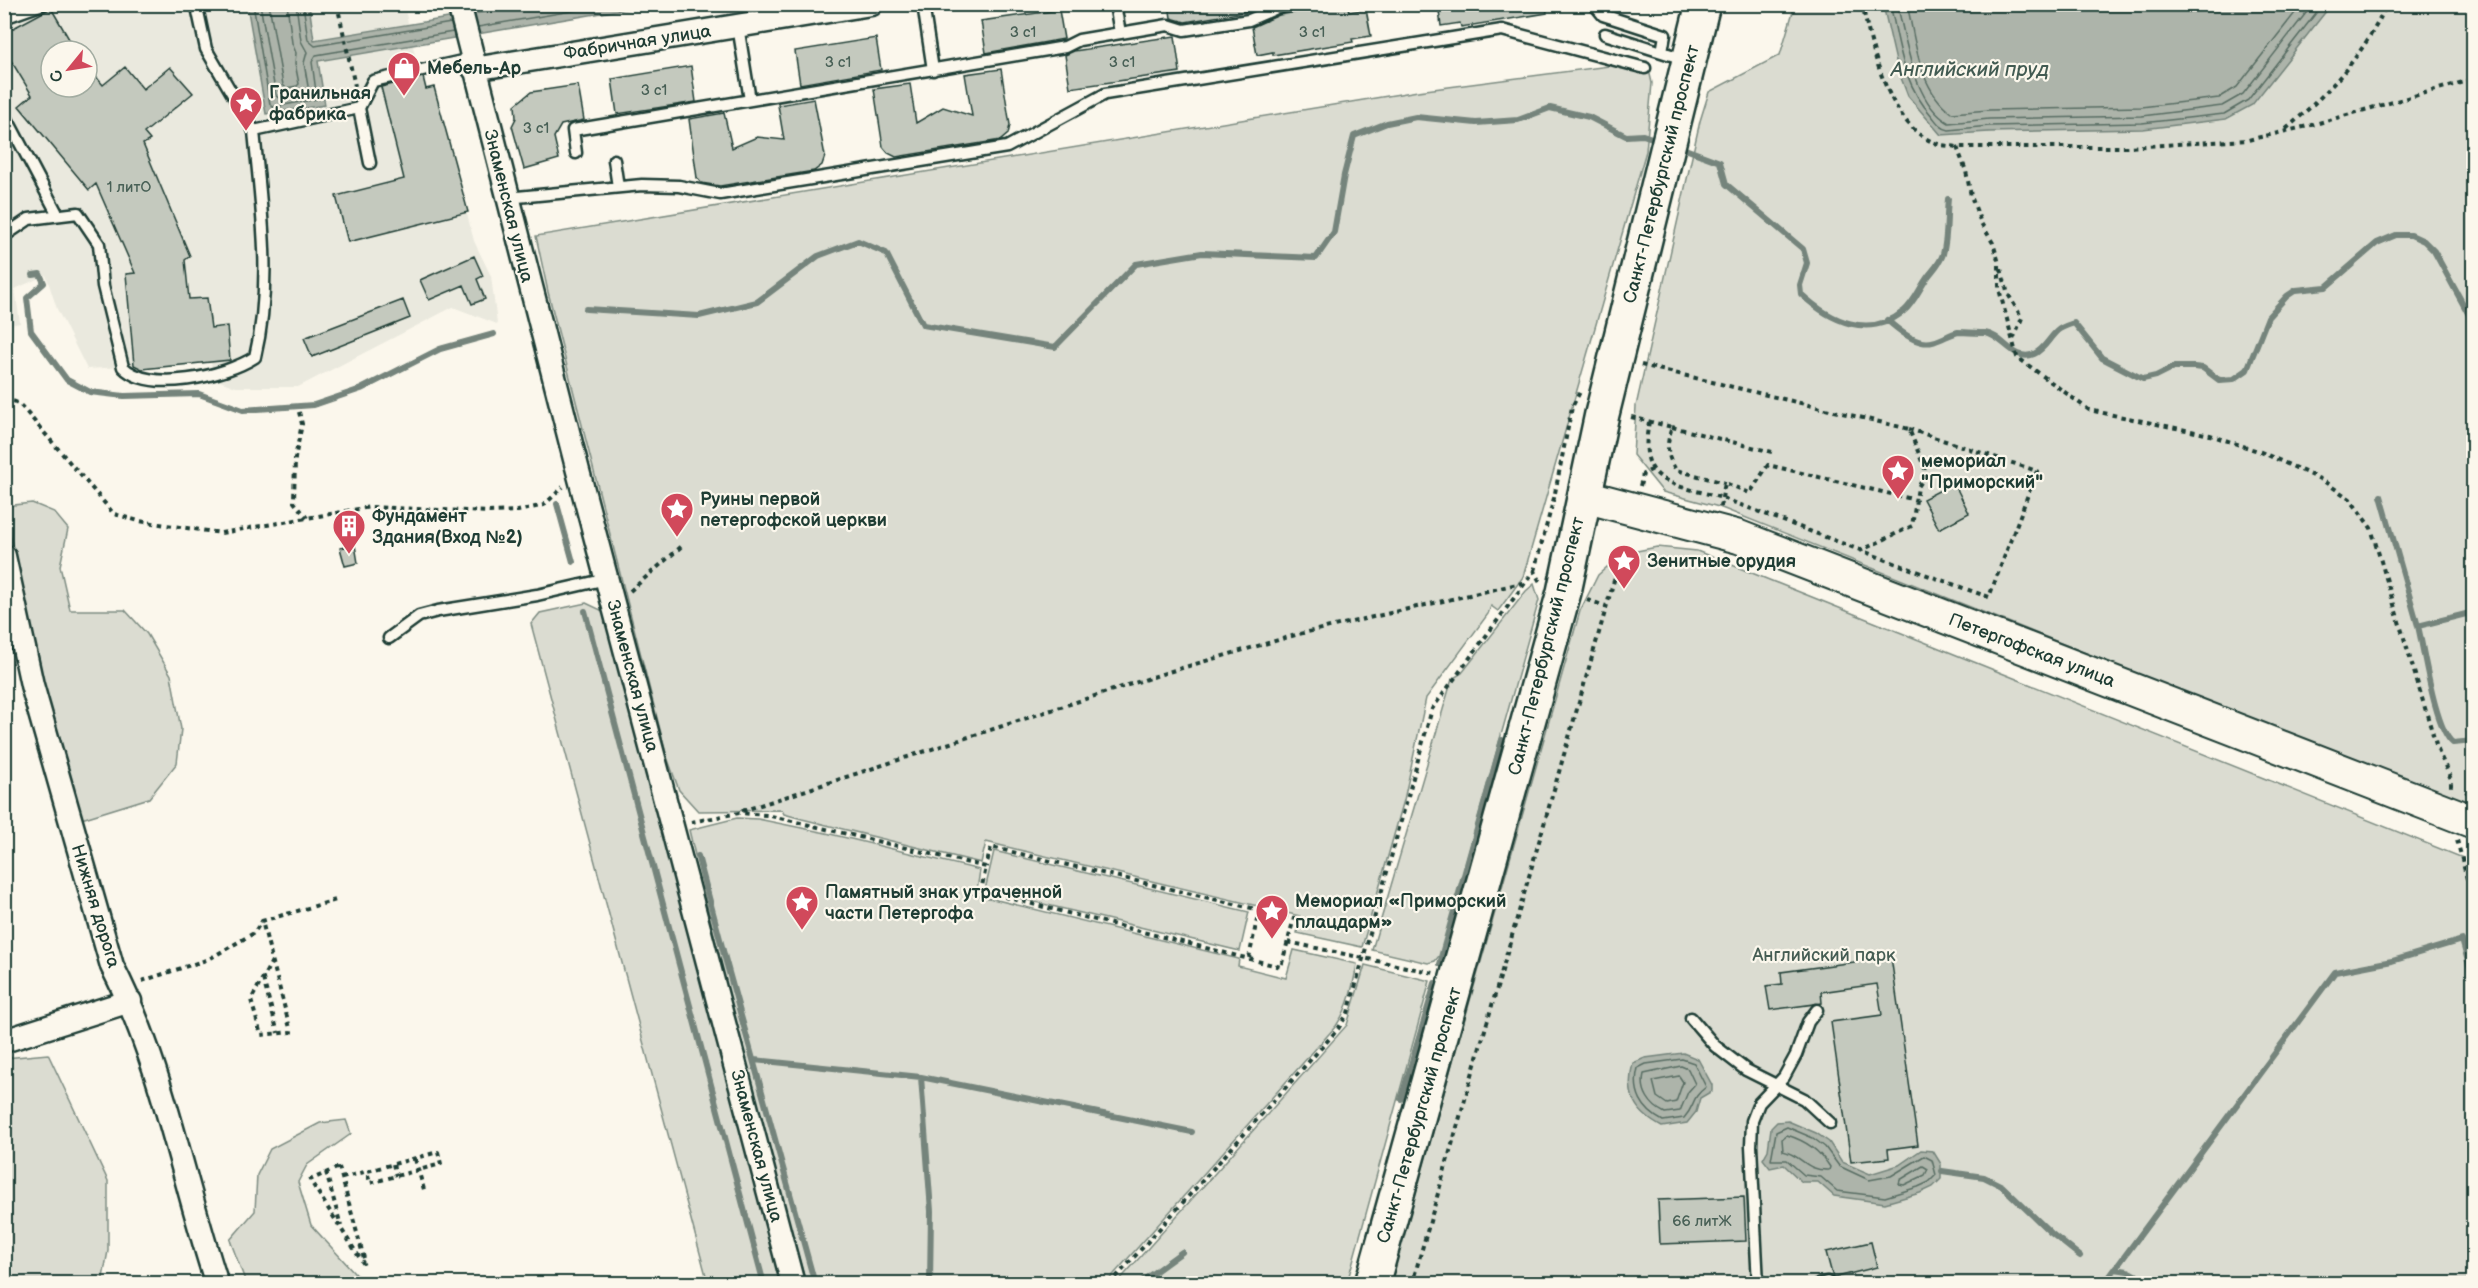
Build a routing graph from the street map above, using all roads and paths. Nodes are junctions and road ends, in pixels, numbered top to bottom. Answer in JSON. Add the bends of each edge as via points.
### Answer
{"nodes":[{"id":1,"x":43,"y":4,"type":"edge"},
{"id":2,"x":203,"y":4,"type":"edge"},
{"id":3,"x":459,"y":4,"type":"edge"},
{"id":4,"x":871,"y":4,"type":"edge"},
{"id":5,"x":923,"y":4,"type":"edge"},
{"id":6,"x":1115,"y":4,"type":"edge"},
{"id":7,"x":1296,"y":4,"type":"edge"},
{"id":8,"x":1593,"y":4,"type":"edge"},
{"id":9,"x":1703,"y":4,"type":"edge"},
{"id":10,"x":1862,"y":4,"type":"edge"},
{"id":11,"x":2387,"y":4,"type":"edge"},
{"id":12,"x":337,"y":6,"type":"edge"},
{"id":13,"x":4,"y":18,"type":"edge"},
{"id":14,"x":738,"y":26,"type":"junction"},
{"id":15,"x":1120,"y":33,"type":"junction"},
{"id":16,"x":1605,"y":34,"type":"dead end"},
{"id":17,"x":1675,"y":56,"type":"junction"},
{"id":18,"x":471,"y":59,"type":"junction"},
{"id":19,"x":1645,"y":68,"type":"dead end"},
{"id":20,"x":933,"y":70,"type":"junction"},
{"id":21,"x":2474,"y":79,"type":"edge"},
{"id":22,"x":355,"y":84,"type":"dead end"},
{"id":23,"x":750,"y":99,"type":"junction"},
{"id":24,"x":359,"y":108,"type":"junction"},
{"id":25,"x":4,"y":112,"type":"edge"},
{"id":26,"x":2285,"y":130,"type":"junction"},
{"id":27,"x":254,"y":131,"type":"junction"},
{"id":28,"x":1957,"y":147,"type":"junction"},
{"id":29,"x":576,"y":153,"type":"dead end"},
{"id":30,"x":614,"y":160,"type":"dead end"},
{"id":31,"x":370,"y":163,"type":"dead end"},
{"id":32,"x":618,"y":187,"type":"junction"},
{"id":33,"x":506,"y":198,"type":"junction"},
{"id":34,"x":58,"y":215,"type":"junction"},
{"id":35,"x":4,"y":236,"type":"edge"},
{"id":36,"x":1999,"y":263,"type":"junction"},
{"id":37,"x":2012,"y":343,"type":"junction"},
{"id":38,"x":1641,"y":365,"type":"dead end"},
{"id":39,"x":4,"y":402,"type":"edge"},
{"id":40,"x":299,"y":412,"type":"dead end"},
{"id":41,"x":1631,"y":417,"type":"dead end"},
{"id":42,"x":1649,"y":422,"type":"junction"},
{"id":43,"x":1672,"y":427,"type":"junction"},
{"id":44,"x":1909,"y":429,"type":"junction"},
{"id":45,"x":1772,"y":452,"type":"dead end"},
{"id":46,"x":1653,"y":469,"type":"junction"},
{"id":47,"x":578,"y":471,"type":"junction"},
{"id":48,"x":1643,"y":474,"type":"dead end"},
{"id":49,"x":1725,"y":483,"type":"junction"},
{"id":50,"x":1584,"y":496,"type":"junction"},
{"id":51,"x":1721,"y":497,"type":"junction"},
{"id":52,"x":1916,"y":500,"type":"junction"},
{"id":53,"x":345,"y":511,"type":"junction"},
{"id":54,"x":1720,"y":513,"type":"dead end"},
{"id":55,"x":308,"y":518,"type":"junction"},
{"id":56,"x":349,"y":546,"type":"dead end"},
{"id":57,"x":682,"y":546,"type":"dead end"},
{"id":58,"x":1623,"y":549,"type":"dead end"},
{"id":59,"x":1860,"y":551,"type":"junction"},
{"id":60,"x":4,"y":556,"type":"edge"},
{"id":61,"x":1526,"y":582,"type":"junction"},
{"id":62,"x":1540,"y":582,"type":"dead end"},
{"id":63,"x":610,"y":589,"type":"junction"},
{"id":64,"x":389,"y":638,"type":"dead end"},
{"id":65,"x":739,"y":813,"type":"junction"},
{"id":66,"x":2462,"y":818,"type":"edge"},
{"id":67,"x":672,"y":825,"type":"junction"},
{"id":68,"x":986,"y":867,"type":"junction"},
{"id":69,"x":336,"y":900,"type":"dead end"},
{"id":70,"x":2474,"y":906,"type":"edge"},
{"id":71,"x":1259,"y":910,"type":"junction"},
{"id":72,"x":261,"y":921,"type":"junction"},
{"id":73,"x":1288,"y":942,"type":"junction"},
{"id":74,"x":1363,"y":957,"type":"junction"},
{"id":75,"x":1249,"y":958,"type":"junction"},
{"id":76,"x":272,"y":962,"type":"junction"},
{"id":77,"x":1441,"y":974,"type":"dead end"},
{"id":78,"x":263,"y":979,"type":"junction"},
{"id":79,"x":130,"y":1001,"type":"junction"},
{"id":80,"x":1817,"y":1010,"type":"dead end"},
{"id":81,"x":1691,"y":1018,"type":"dead end"},
{"id":82,"x":278,"y":1033,"type":"junction"},
{"id":83,"x":4,"y":1041,"type":"edge"},
{"id":84,"x":1776,"y":1084,"type":"junction"},
{"id":85,"x":1830,"y":1123,"type":"dead end"},
{"id":86,"x":415,"y":1158,"type":"junction"},
{"id":87,"x":393,"y":1164,"type":"junction"},
{"id":88,"x":419,"y":1170,"type":"junction"},
{"id":89,"x":367,"y":1171,"type":"junction"},
{"id":90,"x":326,"y":1172,"type":"junction"},
{"id":91,"x":396,"y":1176,"type":"junction"},
{"id":92,"x":342,"y":1178,"type":"junction"},
{"id":93,"x":424,"y":1193,"type":"dead end"},
{"id":94,"x":342,"y":1230,"type":"junction"},
{"id":95,"x":217,"y":1284,"type":"edge"},
{"id":96,"x":793,"y":1284,"type":"edge"},
{"id":97,"x":1110,"y":1284,"type":"edge"},
{"id":98,"x":1372,"y":1284,"type":"edge"},
{"id":99,"x":1412,"y":1284,"type":"edge"},
{"id":100,"x":1758,"y":1284,"type":"edge"}],
"edges":[{"from":1,"to":13,"type":"lane"},
{"from":2,"to":27,"type":"lane","via":[[197,7],[206,49]]},
{"from":3,"to":18,"type":"street","name":"Знаменская улица"},
{"from":4,"to":14,"type":"street","name":"Фабричная улица"},
{"from":5,"to":20,"type":"lane"},
{"from":6,"to":15,"type":"lane"},
{"from":7,"to":15,"type":"lane","via":[[1249,20],[1184,30],[1168,25]]},
{"from":8,"to":17,"type":"lane","via":[[1603,15],[1665,35]]},
{"from":9,"to":17,"type":"main road","name":"Санкт-Петербургский проспект"},
{"from":10,"to":28,"type":"path","via":[[1893,102],[1922,136]]},
{"from":11,"to":26,"type":"path","via":[[2350,67]]},
{"from":12,"to":22,"type":"path"},
{"from":14,"to":18,"type":"street","name":"Фабричная улица"},
{"from":14,"to":23,"type":"lane"},
{"from":15,"to":20,"type":"lane","via":[[1078,40],[1065,47]]},
{"from":16,"to":17,"type":"lane"},
{"from":17,"to":50,"type":"main road","name":"Санкт-Петербургский проспект","via":[[1672,126],[1665,160]]},
{"from":18,"to":24,"type":"lane","via":[[373,81]]},
{"from":18,"to":33,"type":"street","name":"Знаменская улица"},
{"from":19,"to":32,"type":"lane","via":[[1502,30],[1105,94],[1007,147],[720,194],[679,186]]},
{"from":20,"to":23,"type":"lane"},
{"from":21,"to":26,"type":"path"},
{"from":23,"to":29,"type":"lane","via":[[573,130]]},
{"from":24,"to":27,"type":"lane"},
{"from":24,"to":31,"type":"lane"},
{"from":25,"to":34,"type":"lane"},
{"from":26,"to":28,"type":"path","via":[[2248,140],[2207,143]]},
{"from":27,"to":34,"type":"lane","via":[[266,250],[260,338],[255,357],[241,367],[199,379],[131,376],[120,357],[103,286],[99,244],[78,213]]},
{"from":28,"to":36,"type":"path","via":[[1971,196]]},
{"from":30,"to":32,"type":"lane"},
{"from":32,"to":33,"type":"lane"},
{"from":33,"to":47,"type":"street","name":"Знаменская улица"},
{"from":34,"to":35,"type":"lane","via":[[29,219]]},
{"from":36,"to":37,"type":"path","via":[[1999,289]]},
{"from":36,"to":37,"type":"path","via":[[2008,294],[2022,318]]},
{"from":37,"to":66,"type":"path","via":[[2017,357],[2089,410],[2211,435],[2322,480],[2350,499],[2371,528]]},
{"from":38,"to":44,"type":"path"},
{"from":39,"to":55,"type":"path","via":[[18,402],[114,514],[221,533]]},
{"from":40,"to":55,"type":"path","via":[[302,424],[295,458],[294,502]]},
{"from":41,"to":42,"type":"path"},
{"from":42,"to":43,"type":"path"},
{"from":42,"to":46,"type":"path","via":[[1647,455]]},
{"from":43,"to":45,"type":"path"},
{"from":43,"to":49,"type":"path","via":[[1668,457],[1676,470]]},
{"from":44,"to":52,"type":"path","via":[[1925,469]]},
{"from":44,"to":59,"type":"path","via":[[2037,471],[1989,597]]},
{"from":46,"to":48,"type":"path"},
{"from":46,"to":51,"type":"path","via":[[1666,481]]},
{"from":47,"to":53,"type":"path","via":[[544,505],[518,511],[370,507]]},
{"from":47,"to":63,"type":"street","name":"Знаменская улица"},
{"from":49,"to":51,"type":"path"},
{"from":49,"to":52,"type":"path","via":[[1750,493],[1768,465]]},
{"from":50,"to":66,"type":"main road","name":"Петергофская улица","via":[[1739,537]]},
{"from":50,"to":98,"type":"main road","name":"Санкт-Петербургский проспект","via":[[1564,592]]},
{"from":51,"to":54,"type":"path"},
{"from":51,"to":59,"type":"path"},
{"from":52,"to":59,"type":"path","via":[[1912,526]]},
{"from":53,"to":55,"type":"path"},
{"from":53,"to":56,"type":"path","via":[[351,535]]},
{"from":57,"to":63,"type":"path","via":[[631,590]]},
{"from":58,"to":99,"type":"path"},
{"from":60,"to":79,"type":"street","name":"Нижняя дорога","via":[[35,696],[112,966]]},
{"from":61,"to":62,"type":"path","via":[[1534,571]]},
{"from":61,"to":65,"type":"path","via":[[1299,633]]},
{"from":61,"to":74,"type":"path","via":[[1432,709]]},
{"from":63,"to":64,"type":"lane","via":[[537,595],[438,611],[419,616]]},
{"from":63,"to":67,"type":"street","name":"Знаменская улица"},
{"from":65,"to":67,"type":"path"},
{"from":65,"to":68,"type":"path","via":[[767,815]]},
{"from":66,"to":70,"type":"path"},
{"from":67,"to":96,"type":"street","name":"Знаменская улица"},
{"from":68,"to":71,"type":"path","via":[[991,847]]},
{"from":68,"to":75,"type":"path","via":[[981,891]]},
{"from":69,"to":72,"type":"path"},
{"from":71,"to":73,"type":"path","via":[[1294,918]]},
{"from":71,"to":75,"type":"path"},
{"from":72,"to":76,"type":"path"},
{"from":72,"to":79,"type":"path","via":[[254,933],[210,959],[143,980]]},
{"from":73,"to":74,"type":"path"},
{"from":73,"to":75,"type":"path","via":[[1281,967]]},
{"from":74,"to":77,"type":"path"},
{"from":74,"to":97,"type":"path","via":[[1348,1012],[1338,1029]]},
{"from":76,"to":78,"type":"path"},
{"from":76,"to":82,"type":"path","via":[[291,1032]]},
{"from":78,"to":82,"type":"path"},
{"from":78,"to":82,"type":"path","via":[[252,1000],[261,1035]]},
{"from":79,"to":83,"type":"street"},
{"from":79,"to":95,"type":"street","name":"Нижняя дорога"},
{"from":80,"to":84,"type":"lane","via":[[1784,1077]]},
{"from":81,"to":84,"type":"lane","via":[[1716,1046],[1746,1070]]},
{"from":84,"to":85,"type":"lane","via":[[1804,1099]]},
{"from":84,"to":100,"type":"lane","via":[[1759,1102],[1752,1121]]},
{"from":86,"to":87,"type":"path"},
{"from":86,"to":88,"type":"path"},
{"from":86,"to":88,"type":"path","via":[[438,1152],[441,1164]]},
{"from":87,"to":89,"type":"path"},
{"from":87,"to":91,"type":"path"},
{"from":88,"to":91,"type":"path"},
{"from":88,"to":93,"type":"path"},
{"from":89,"to":91,"type":"path","via":[[370,1183]]},
{"from":89,"to":92,"type":"path"},
{"from":90,"to":92,"type":"path","via":[[339,1167]]},
{"from":90,"to":94,"type":"path"},
{"from":90,"to":94,"type":"path","via":[[310,1180]]},
{"from":92,"to":94,"type":"path","via":[[365,1262]]}]}
